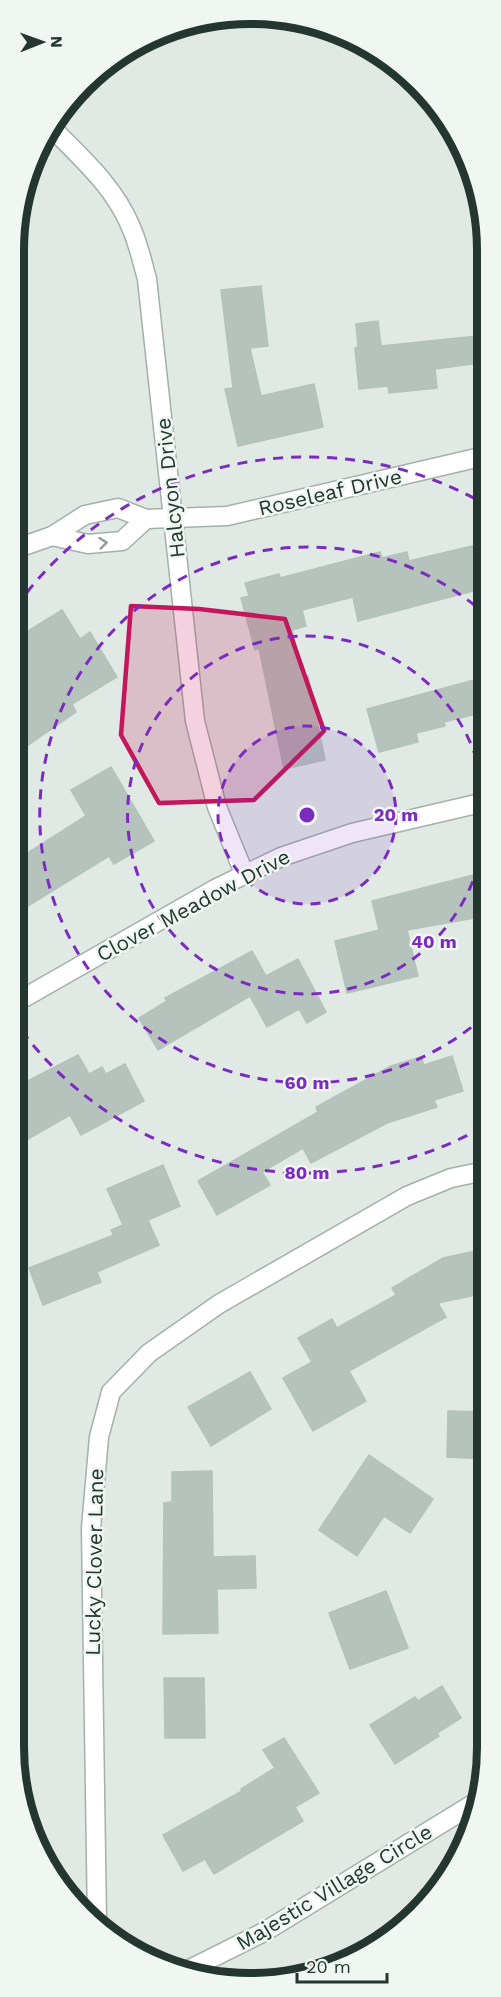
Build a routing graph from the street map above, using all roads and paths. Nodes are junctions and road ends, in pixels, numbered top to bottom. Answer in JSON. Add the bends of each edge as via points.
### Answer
{"nodes":[{"id":1,"x":57,"y":133,"type":"edge"},
{"id":2,"x":477,"y":458,"type":"edge"},
{"id":3,"x":174,"y":518,"type":"junction"},
{"id":4,"x":146,"y":519,"type":"junction"},
{"id":5,"x":52,"y":536,"type":"junction"},
{"id":6,"x":24,"y":546,"type":"edge"},
{"id":7,"x":477,"y":804,"type":"edge"},
{"id":8,"x":244,"y":873,"type":"junction"},
{"id":9,"x":24,"y":998,"type":"edge"},
{"id":10,"x":477,"y":1173,"type":"edge"},
{"id":11,"x":468,"y":1807,"type":"edge"},
{"id":12,"x":97,"y":1913,"type":"edge"},
{"id":13,"x":197,"y":1966,"type":"edge"}],
"edges":[{"from":1,"to":3,"type":"street","name":"Halcyon Drive","via":[[117,198],[131,225],[149,296]]},
{"from":2,"to":3,"type":"street","name":"Roseleaf Drive","via":[[227,516]]},
{"from":3,"to":4,"type":"street","name":"Roseleaf Drive"},
{"from":3,"to":8,"type":"street","name":"Halcyon Drive","via":[[195,721],[219,815]]},
{"from":4,"to":5,"type":"street","via":[[118,508],[85,515]]},
{"from":5,"to":4,"type":"street","one_way":true,"via":[[88,544],[122,541]]},
{"from":5,"to":6,"type":"street"},
{"from":7,"to":8,"type":"street","name":"Clover Meadow Drive","via":[[316,843]]},
{"from":8,"to":9,"type":"street","name":"Clover Meadow Drive"},
{"from":10,"to":12,"type":"street","name":"Lucky Clover Lane","via":[[451,1178],[407,1196],[237,1293],[164,1341],[111,1392],[99,1437],[91,1528]]},
{"from":11,"to":13,"type":"street","name":"Majestic Village Circle","via":[[264,1932]]}]}
